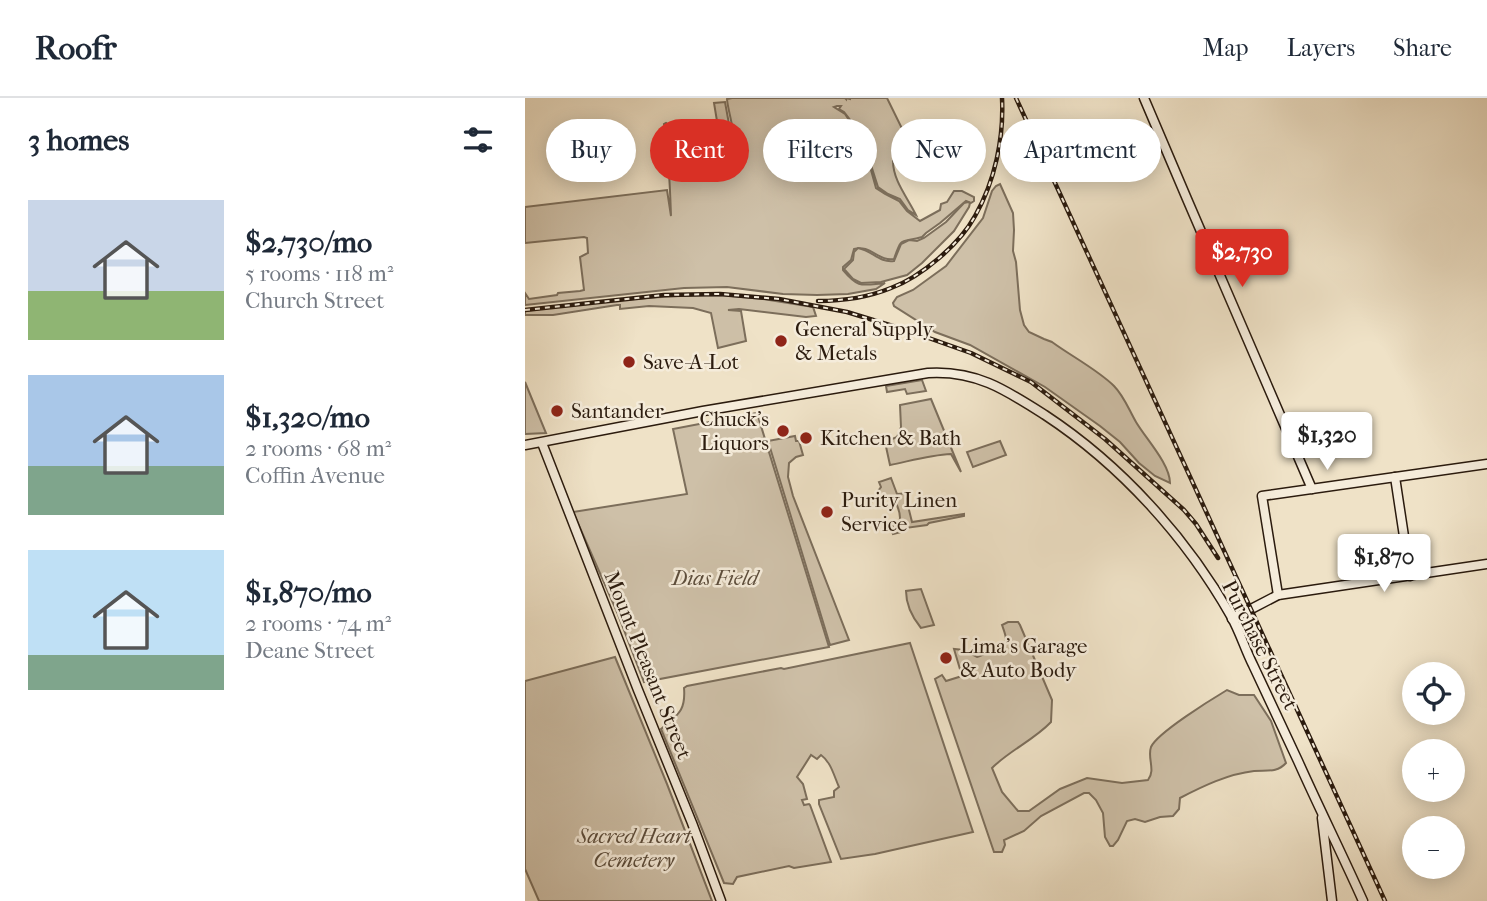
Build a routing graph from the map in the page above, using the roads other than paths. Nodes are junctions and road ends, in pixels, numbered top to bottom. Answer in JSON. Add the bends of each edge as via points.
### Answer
{"nodes":[{"id":1,"x":1144,"y":98,"type":"edge"},
{"id":2,"x":542,"y":443,"type":"junction"},
{"id":3,"x":525,"y":444,"type":"edge"},
{"id":4,"x":1487,"y":464,"type":"edge"},
{"id":5,"x":1395,"y":477,"type":"junction"},
{"id":6,"x":1313,"y":489,"type":"junction"},
{"id":7,"x":1487,"y":565,"type":"edge"},
{"id":8,"x":1410,"y":576,"type":"junction"},
{"id":9,"x":1278,"y":595,"type":"junction"},
{"id":10,"x":1232,"y":619,"type":"junction"},
{"id":11,"x":1321,"y":811,"type":"junction"},
{"id":12,"x":1347,"y":865,"type":"junction"},
{"id":13,"x":1328,"y":870,"type":"junction"},
{"id":14,"x":721,"y":901,"type":"edge"},
{"id":15,"x":1332,"y":901,"type":"edge"},
{"id":16,"x":1363,"y":901,"type":"edge"}],
"edges":[{"from":1,"to":6,"type":"main road"},
{"from":2,"to":3,"type":"main road","name":"Purchase Street"},
{"from":2,"to":10,"type":"main road","name":"Purchase Street","via":[[928,373],[968,376],[997,386],[1050,418],[1119,474],[1172,530]]},
{"from":2,"to":14,"type":"main road","name":"Mount Pleasant Street"},
{"from":4,"to":5,"type":"main road"},
{"from":5,"to":6,"type":"main road"},
{"from":5,"to":8,"type":"main road"},
{"from":6,"to":9,"type":"main road","via":[[1262,496]]},
{"from":7,"to":8,"type":"main road"},
{"from":8,"to":9,"type":"main road"},
{"from":9,"to":10,"type":"main road"},
{"from":10,"to":11,"type":"main road","name":"Purchase Street"},
{"from":11,"to":12,"type":"main road","name":"Purchase Street"},
{"from":11,"to":13,"type":"main road"},
{"from":12,"to":13,"type":"main road"},
{"from":12,"to":16,"type":"main road","name":"Purchase Street"},
{"from":13,"to":15,"type":"main road"}]}
